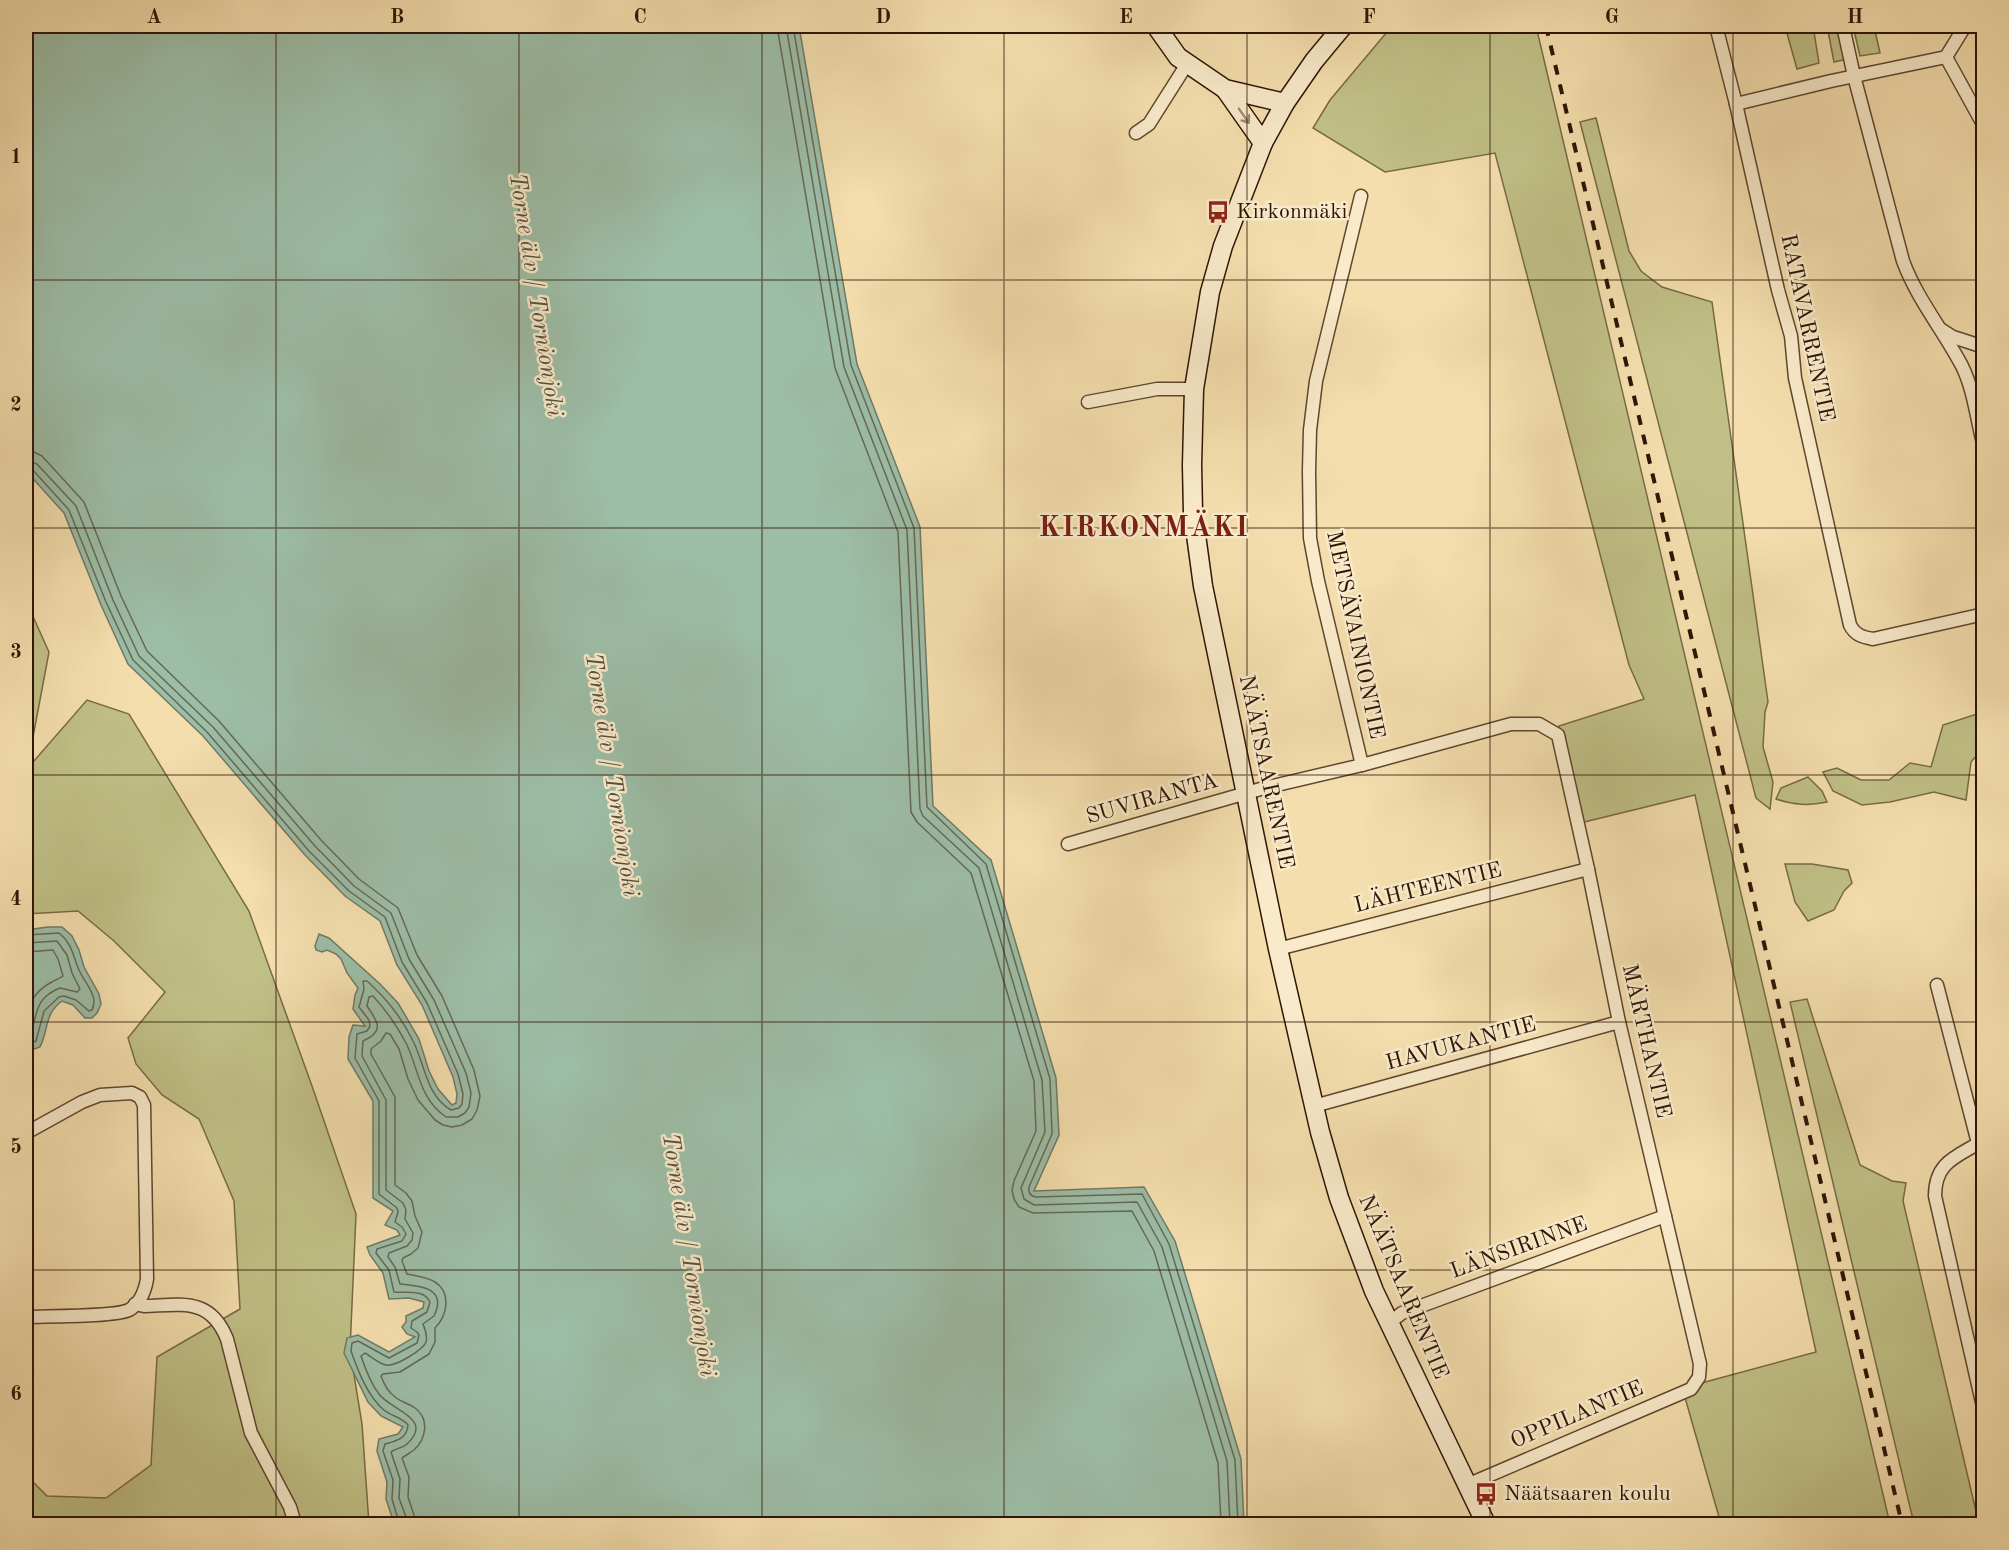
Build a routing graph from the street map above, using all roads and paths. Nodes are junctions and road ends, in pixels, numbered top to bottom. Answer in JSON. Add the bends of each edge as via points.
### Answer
{"nodes":[{"id":1,"x":1156,"y":26,"type":"edge"},
{"id":2,"x":1343,"y":26,"type":"edge"},
{"id":3,"x":1716,"y":26,"type":"edge"},
{"id":4,"x":1843,"y":26,"type":"edge"},
{"id":5,"x":1965,"y":26,"type":"edge"},
{"id":6,"x":1946,"y":57,"type":"junction"},
{"id":7,"x":1186,"y":64,"type":"junction"},
{"id":8,"x":1854,"y":76,"type":"junction"},
{"id":9,"x":1225,"y":89,"type":"junction"},
{"id":10,"x":1285,"y":103,"type":"junction"},
{"id":11,"x":1737,"y":104,"type":"junction"},
{"id":12,"x":1983,"y":126,"type":"edge"},
{"id":13,"x":1136,"y":133,"type":"dead end"},
{"id":14,"x":1263,"y":143,"type":"junction"},
{"id":15,"x":1361,"y":196,"type":"dead end"},
{"id":16,"x":1939,"y":328,"type":"junction"},
{"id":17,"x":1983,"y":347,"type":"edge"},
{"id":18,"x":1194,"y":389,"type":"junction"},
{"id":19,"x":1088,"y":402,"type":"dead end"},
{"id":20,"x":1983,"y":447,"type":"edge"},
{"id":21,"x":1983,"y":614,"type":"edge"},
{"id":22,"x":1539,"y":724,"type":"joint"},
{"id":23,"x":1362,"y":765,"type":"junction"},
{"id":24,"x":1246,"y":793,"type":"junction"},
{"id":25,"x":1068,"y":844,"type":"dead end"},
{"id":26,"x":1588,"y":869,"type":"junction"},
{"id":27,"x":1278,"y":950,"type":"junction"},
{"id":28,"x":1937,"y":985,"type":"dead end"},
{"id":29,"x":1620,"y":1022,"type":"junction"},
{"id":30,"x":1314,"y":1106,"type":"junction"},
{"id":31,"x":26,"y":1133,"type":"edge"},
{"id":32,"x":1981,"y":1142,"type":"edge"},
{"id":33,"x":1665,"y":1216,"type":"junction"},
{"id":34,"x":135,"y":1304,"type":"junction"},
{"id":35,"x":26,"y":1317,"type":"edge"},
{"id":36,"x":1389,"y":1323,"type":"junction"},
{"id":37,"x":1699,"y":1377,"type":"joint"},
{"id":38,"x":1983,"y":1411,"type":"edge"},
{"id":39,"x":1467,"y":1485,"type":"junction"},
{"id":40,"x":295,"y":1524,"type":"edge"},
{"id":41,"x":1486,"y":1524,"type":"edge"}],
"edges":[{"from":1,"to":7,"type":"street"},
{"from":2,"to":10,"type":"street","name":"NÄÄTSAARENTIE"},
{"from":3,"to":11,"type":"street","name":"RATAVARRENTIE"},
{"from":4,"to":8,"type":"street"},
{"from":5,"to":6,"type":"street"},
{"from":6,"to":8,"type":"street"},
{"from":6,"to":12,"type":"street"},
{"from":7,"to":9,"type":"street"},
{"from":7,"to":13,"type":"street","via":[[1149,124]]},
{"from":8,"to":11,"type":"street"},
{"from":8,"to":16,"type":"street","via":[[1903,261]]},
{"from":9,"to":10,"type":"street"},
{"from":9,"to":14,"type":"street","one_way":true},
{"from":10,"to":14,"type":"street","name":"NÄÄTSAARENTIE"},
{"from":11,"to":21,"type":"street","name":"RATAVARRENTIE","via":[[1791,336],[1795,378],[1850,625],[1860,637],[1873,639]]},
{"from":14,"to":18,"type":"street","name":"NÄÄTSAARENTIE","via":[[1223,246],[1210,292]]},
{"from":15,"to":23,"type":"street","name":"METSÄVAINIONTIE","via":[[1316,381],[1309,471],[1316,570]]},
{"from":16,"to":17,"type":"street"},
{"from":16,"to":20,"type":"street","via":[[1963,368]]},
{"from":18,"to":19,"type":"street","via":[[1157,389]]},
{"from":18,"to":24,"type":"street","name":"NÄÄTSAARENTIE","via":[[1193,513],[1201,576]]},
{"from":22,"to":23,"type":"street","name":"SUVIRANTA","via":[[1511,724]]},
{"from":22,"to":26,"type":"street","name":"MÄRTHANTIE","via":[[1558,735]]},
{"from":23,"to":24,"type":"street","name":"SUVIRANTA"},
{"from":24,"to":25,"type":"street","name":"SUVIRANTA"},
{"from":24,"to":27,"type":"street","name":"NÄÄTSAARENTIE"},
{"from":26,"to":27,"type":"street","name":"LÄHTEENTIE"},
{"from":26,"to":29,"type":"street","name":"MÄRTHANTIE"},
{"from":27,"to":30,"type":"street","name":"NÄÄTSAARENTIE"},
{"from":28,"to":32,"type":"street"},
{"from":29,"to":30,"type":"street","name":"HAVUKANTIE"},
{"from":29,"to":33,"type":"street","name":"MÄRTHANTIE"},
{"from":30,"to":36,"type":"street","name":"NÄÄTSAARENTIE","via":[[1347,1224]]},
{"from":31,"to":34,"type":"street","via":[[100,1095],[132,1093],[140,1097],[144,1105],[147,1279]]},
{"from":32,"to":38,"type":"street","via":[[1943,1166],[1935,1184],[1935,1196]]},
{"from":33,"to":36,"type":"street","name":"LÄNSIRINNE","via":[[1402,1313]]},
{"from":33,"to":37,"type":"street","name":"MÄRTHANTIE","via":[[1700,1364]]},
{"from":34,"to":35,"type":"street","via":[[113,1313]]},
{"from":34,"to":40,"type":"street","via":[[196,1306],[221,1324],[251,1433]]},
{"from":36,"to":39,"type":"street","name":"NÄÄTSAARENTIE"},
{"from":37,"to":39,"type":"street","name":"OPPILANTIE","via":[[1691,1389]]},
{"from":39,"to":41,"type":"street","name":"NÄÄTSAARENTIE"}]}
